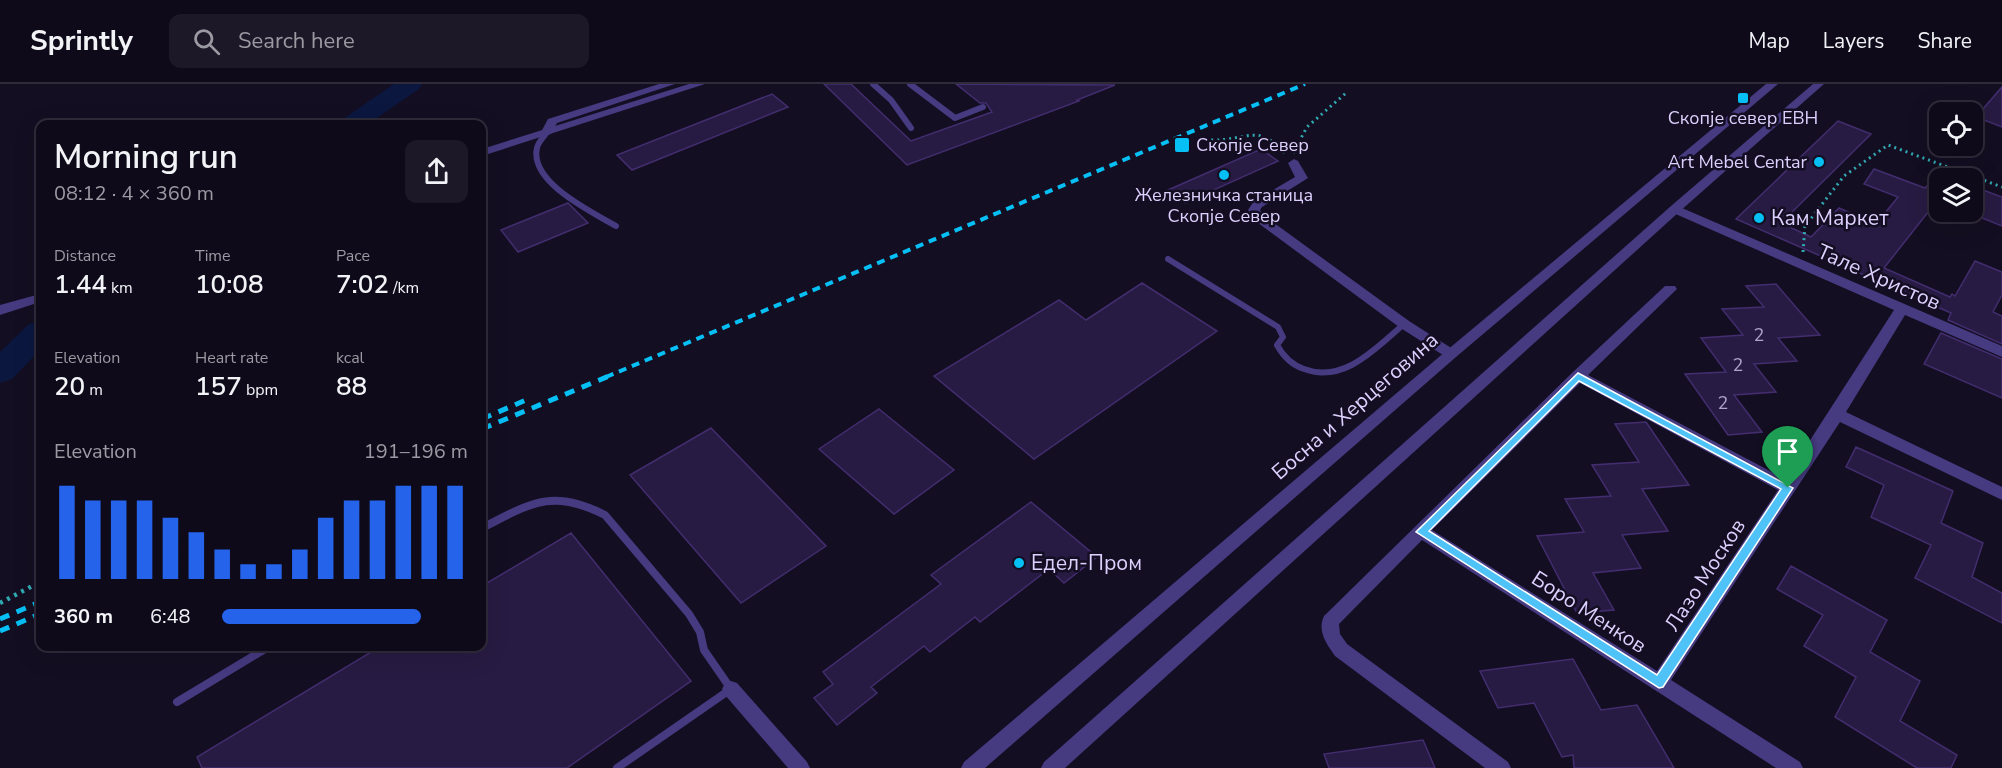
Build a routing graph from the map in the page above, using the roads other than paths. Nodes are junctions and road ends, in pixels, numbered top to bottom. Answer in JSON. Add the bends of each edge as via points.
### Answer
{"nodes":[{"id":1,"x":670,"y":84,"type":"edge"},
{"id":2,"x":700,"y":84,"type":"edge"},
{"id":3,"x":873,"y":84,"type":"edge"},
{"id":4,"x":910,"y":84,"type":"edge"},
{"id":5,"x":1773,"y":84,"type":"edge"},
{"id":6,"x":1819,"y":84,"type":"edge"},
{"id":7,"x":983,"y":107,"type":"dead end"},
{"id":8,"x":911,"y":128,"type":"dead end"},
{"id":9,"x":547,"y":132,"type":"junction"},
{"id":10,"x":486,"y":152,"type":"edge"},
{"id":11,"x":1294,"y":163,"type":"road end"},
{"id":12,"x":1675,"y":209,"type":"junction"},
{"id":13,"x":616,"y":226,"type":"dead end"},
{"id":14,"x":1168,"y":259,"type":"dead end"},
{"id":15,"x":1670,"y":288,"type":"dead end"},
{"id":16,"x":36,"y":300,"type":"edge"},
{"id":17,"x":1902,"y":309,"type":"junction"},
{"id":18,"x":0,"y":310,"type":"edge"},
{"id":19,"x":1404,"y":324,"type":"junction"},
{"id":20,"x":2002,"y":352,"type":"edge"},
{"id":21,"x":1451,"y":354,"type":"junction"},
{"id":22,"x":1578,"y":376,"type":"junction"},
{"id":23,"x":1837,"y":414,"type":"junction"},
{"id":24,"x":1788,"y":488,"type":"junction"},
{"id":25,"x":2002,"y":494,"type":"edge"},
{"id":26,"x":486,"y":526,"type":"edge"},
{"id":27,"x":1422,"y":532,"type":"junction"},
{"id":28,"x":262,"y":651,"type":"edge"},
{"id":29,"x":1659,"y":683,"type":"junction"},
{"id":30,"x":731,"y":689,"type":"junction"},
{"id":31,"x":177,"y":702,"type":"dead end"},
{"id":32,"x":617,"y":768,"type":"edge"},
{"id":33,"x":800,"y":768,"type":"edge"},
{"id":34,"x":971,"y":768,"type":"edge"},
{"id":35,"x":1051,"y":768,"type":"edge"},
{"id":36,"x":1501,"y":768,"type":"edge"},
{"id":37,"x":1793,"y":768,"type":"edge"}],
"edges":[{"from":1,"to":9,"type":"street","via":[[552,121]]},
{"from":2,"to":9,"type":"street"},
{"from":3,"to":8,"type":"lane","via":[[891,100]]},
{"from":4,"to":7,"type":"lane","via":[[955,118]]},
{"from":5,"to":21,"type":"street","name":"Босна и Херцеговина"},
{"from":6,"to":12,"type":"street"},
{"from":9,"to":10,"type":"street"},
{"from":9,"to":13,"type":"lane","via":[[537,148],[537,163],[548,182]]},
{"from":11,"to":19,"type":"street","via":[[1302,178],[1258,204],[1254,210],[1258,217]]},
{"from":12,"to":17,"type":"street","name":"Тале Христов"},
{"from":12,"to":35,"type":"street"},
{"from":14,"to":19,"type":"lane","via":[[1278,327],[1283,337],[1277,345],[1282,355],[1311,373],[1324,375],[1352,365]]},
{"from":15,"to":22,"type":"street"},
{"from":16,"to":18,"type":"street"},
{"from":17,"to":20,"type":"street","name":"Тале Христов"},
{"from":17,"to":23,"type":"street","name":"Лазо Москов"},
{"from":19,"to":21,"type":"street"},
{"from":21,"to":34,"type":"street","name":"Босна и Херцеговина"},
{"from":22,"to":24,"type":"street"},
{"from":22,"to":27,"type":"street"},
{"from":23,"to":24,"type":"street","name":"Лазо Москов"},
{"from":23,"to":25,"type":"street"},
{"from":24,"to":29,"type":"street","name":"Лазо Москов"},
{"from":26,"to":30,"type":"lane","via":[[526,505],[553,499],[573,499],[605,515],[689,614],[700,632],[704,650]]},
{"from":27,"to":29,"type":"street","name":"Боро Менков"},
{"from":27,"to":36,"type":"street","via":[[1330,621],[1331,636],[1341,650]]},
{"from":28,"to":31,"type":"lane"},
{"from":29,"to":37,"type":"street","name":"Боро Менков"},
{"from":30,"to":32,"type":"lane"},
{"from":30,"to":33,"type":"street"}]}
